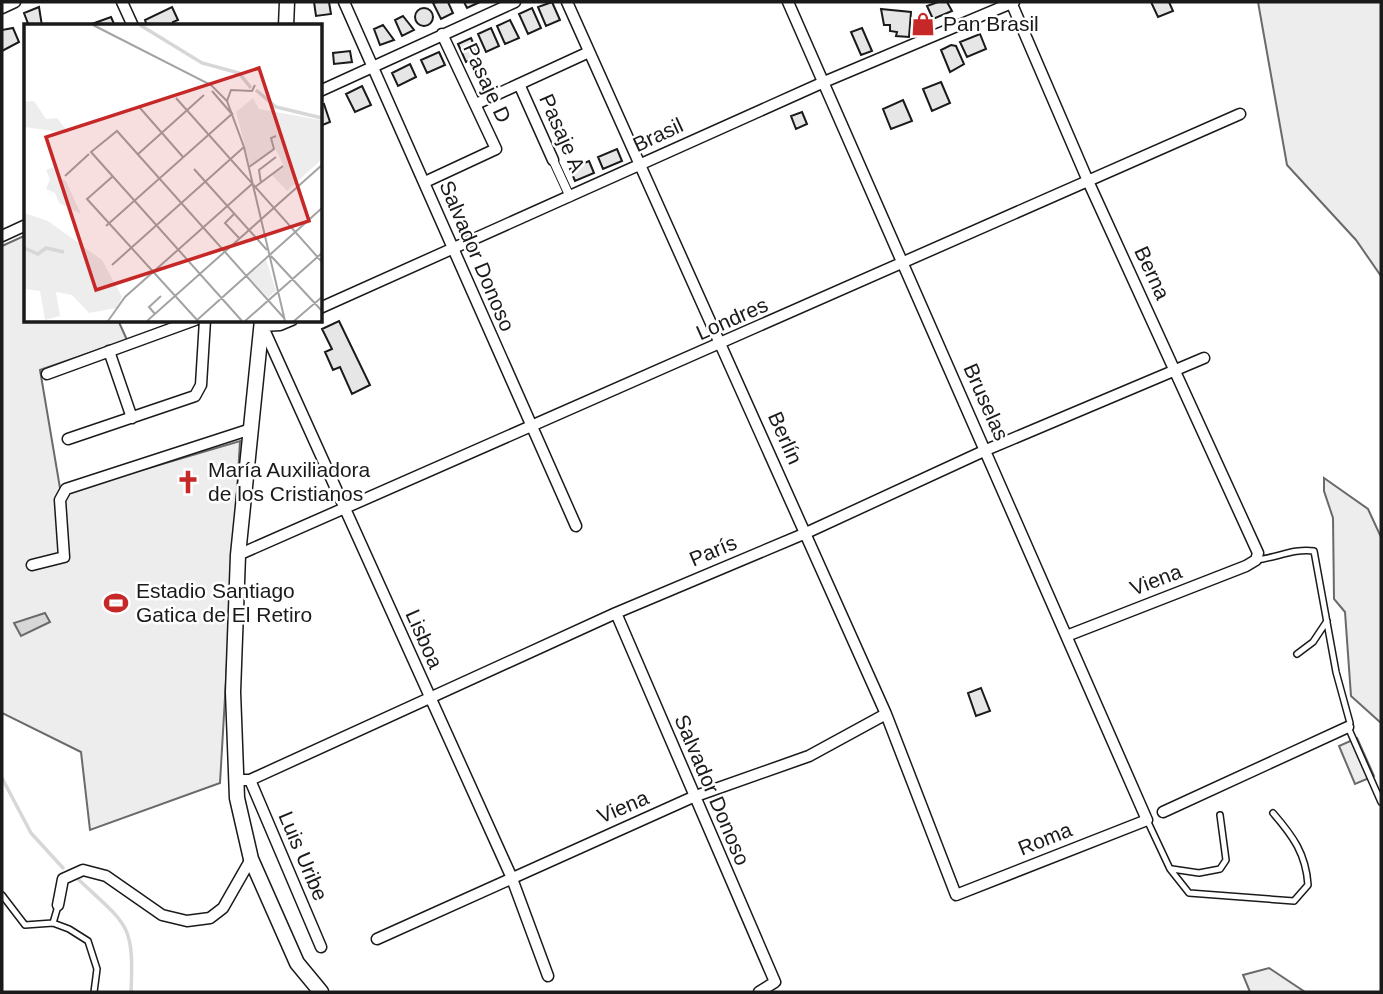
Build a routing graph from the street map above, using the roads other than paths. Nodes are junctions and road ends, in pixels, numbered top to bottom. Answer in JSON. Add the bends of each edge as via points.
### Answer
{"nodes":[{"id":1,"x":15,"y":2,"type":"edge"},
{"id":2,"x":122,"y":2,"type":"edge"},
{"id":3,"x":288,"y":2,"type":"edge"},
{"id":4,"x":344,"y":2,"type":"edge"},
{"id":5,"x":514,"y":2,"type":"edge"},
{"id":6,"x":567,"y":2,"type":"edge"},
{"id":7,"x":788,"y":2,"type":"edge"},
{"id":8,"x":1012,"y":2,"type":"edge"},
{"id":9,"x":2,"y":8,"type":"edge"},
{"id":10,"x":132,"y":24,"type":"edge"},
{"id":11,"x":286,"y":24,"type":"edge"},
{"id":12,"x":442,"y":34,"type":"junction"},
{"id":13,"x":589,"y":52,"type":"junction"},
{"id":14,"x":373,"y":65,"type":"junction"},
{"id":15,"x":824,"y":82,"type":"junction"},
{"id":16,"x":519,"y":84,"type":"junction"},
{"id":17,"x":322,"y":90,"type":"edge"},
{"id":18,"x":476,"y":104,"type":"junction"},
{"id":19,"x":1240,"y":114,"type":"dead end"},
{"id":20,"x":553,"y":160,"type":"joint"},
{"id":21,"x":640,"y":165,"type":"junction"},
{"id":22,"x":1088,"y":181,"type":"junction"},
{"id":23,"x":425,"y":182,"type":"junction"},
{"id":24,"x":570,"y":198,"type":"junction"},
{"id":25,"x":24,"y":226,"type":"edge"},
{"id":26,"x":2,"y":236,"type":"edge"},
{"id":27,"x":454,"y":248,"type":"junction"},
{"id":28,"x":902,"y":265,"type":"junction"},
{"id":29,"x":322,"y":306,"type":"edge"},
{"id":30,"x":189,"y":322,"type":"edge"},
{"id":31,"x":205,"y":322,"type":"edge"},
{"id":32,"x":261,"y":322,"type":"edge"},
{"id":33,"x":287,"y":322,"type":"edge"},
{"id":34,"x":722,"y":345,"type":"junction"},
{"id":35,"x":109,"y":351,"type":"junction"},
{"id":36,"x":1204,"y":358,"type":"dead end"},
{"id":37,"x":1176,"y":370,"type":"junction"},
{"id":38,"x":47,"y":374,"type":"dead end"},
{"id":39,"x":132,"y":418,"type":"junction"},
{"id":40,"x":530,"y":428,"type":"junction"},
{"id":41,"x":251,"y":429,"type":"junction"},
{"id":42,"x":68,"y":439,"type":"dead end"},
{"id":43,"x":986,"y":450,"type":"junction"},
{"id":44,"x":344,"y":510,"type":"junction"},
{"id":45,"x":576,"y":526,"type":"dead end"},
{"id":46,"x":806,"y":533,"type":"junction"},
{"id":47,"x":238,"y":555,"type":"junction"},
{"id":48,"x":1256,"y":560,"type":"junction"},
{"id":49,"x":32,"y":565,"type":"dead end"},
{"id":50,"x":616,"y":613,"type":"junction"},
{"id":51,"x":1328,"y":621,"type":"junction"},
{"id":52,"x":1069,"y":635,"type":"junction"},
{"id":53,"x":1297,"y":654,"type":"dead end"},
{"id":54,"x":429,"y":697,"type":"junction"},
{"id":55,"x":886,"y":715,"type":"junction"},
{"id":56,"x":1348,"y":727,"type":"junction"},
{"id":57,"x":244,"y":780,"type":"junction"},
{"id":58,"x":693,"y":797,"type":"junction"},
{"id":59,"x":1381,"y":802,"type":"edge"},
{"id":60,"x":1163,"y":812,"type":"dead end"},
{"id":61,"x":1273,"y":814,"type":"dead end"},
{"id":62,"x":1220,"y":816,"type":"dead end"},
{"id":63,"x":1147,"y":820,"type":"junction"},
{"id":64,"x":251,"y":859,"type":"junction"},
{"id":65,"x":1170,"y":869,"type":"junction"},
{"id":66,"x":511,"y":876,"type":"junction"},
{"id":67,"x":2,"y":895,"type":"edge"},
{"id":68,"x":956,"y":895,"type":"joint"},
{"id":69,"x":58,"y":905,"type":"joint"},
{"id":70,"x":53,"y":923,"type":"junction"},
{"id":71,"x":377,"y":939,"type":"dead end"},
{"id":72,"x":321,"y":947,"type":"dead end"},
{"id":73,"x":548,"y":976,"type":"dead end"},
{"id":74,"x":94,"y":992,"type":"edge"},
{"id":75,"x":321,"y":992,"type":"edge"},
{"id":76,"x":759,"y":992,"type":"edge"}],
"edges":[{"from":1,"to":9,"type":"street"},
{"from":2,"to":10,"type":"street"},
{"from":3,"to":11,"type":"street"},
{"from":4,"to":14,"type":"street","name":"Salvador Donoso"},
{"from":5,"to":12,"type":"street"},
{"from":6,"to":13,"type":"street","name":"Berlín"},
{"from":7,"to":15,"type":"street","name":"Bruselas"},
{"from":8,"to":15,"type":"street","name":"Brasil"},
{"from":8,"to":22,"type":"street","name":"Berna"},
{"from":12,"to":14,"type":"street"},
{"from":12,"to":18,"type":"street","name":"Pasaje D"},
{"from":13,"to":16,"type":"street"},
{"from":13,"to":21,"type":"street","name":"Berlín"},
{"from":14,"to":17,"type":"street"},
{"from":14,"to":23,"type":"street","name":"Salvador Donoso"},
{"from":15,"to":21,"type":"street","name":"Brasil"},
{"from":15,"to":28,"type":"street","name":"Bruselas"},
{"from":16,"to":18,"type":"street"},
{"from":16,"to":20,"type":"street","name":"Pasaje A"},
{"from":18,"to":23,"type":"street","name":"Pasaje D","via":[[496,149]]},
{"from":19,"to":22,"type":"street","name":"Londres"},
{"from":20,"to":24,"type":"street","name":"Pasaje A"},
{"from":21,"to":24,"type":"street","name":"Brasil"},
{"from":21,"to":34,"type":"street","name":"Berlín"},
{"from":22,"to":28,"type":"street","name":"Londres"},
{"from":22,"to":37,"type":"street","name":"Berna"},
{"from":23,"to":27,"type":"street","name":"Salvador Donoso"},
{"from":24,"to":27,"type":"street","name":"Brasil"},
{"from":25,"to":26,"type":"street"},
{"from":27,"to":29,"type":"street","name":"Brasil"},
{"from":27,"to":40,"type":"street","name":"Salvador Donoso"},
{"from":28,"to":34,"type":"street","name":"Londres"},
{"from":28,"to":43,"type":"street","name":"Bruselas"},
{"from":30,"to":35,"type":"street"},
{"from":31,"to":39,"type":"street","via":[[198,393]]},
{"from":32,"to":33,"type":"street"},
{"from":32,"to":41,"type":"street"},
{"from":32,"to":44,"type":"street","name":"Lisboa"},
{"from":34,"to":40,"type":"street","name":"Londres"},
{"from":34,"to":46,"type":"street","name":"Berlín"},
{"from":35,"to":38,"type":"street"},
{"from":35,"to":39,"type":"street"},
{"from":36,"to":37,"type":"street","name":"París"},
{"from":37,"to":43,"type":"street","name":"París"},
{"from":37,"to":48,"type":"street","name":"Berna","via":[[1255,544]]},
{"from":39,"to":42,"type":"street"},
{"from":40,"to":44,"type":"street","name":"Londres"},
{"from":40,"to":45,"type":"street","name":"Salvador Donoso"},
{"from":41,"to":47,"type":"street"},
{"from":41,"to":49,"type":"street","via":[[66,489],[60,500],[64,557]]},
{"from":43,"to":46,"type":"street","name":"París"},
{"from":43,"to":52,"type":"street","name":"Bruselas"},
{"from":44,"to":47,"type":"street","name":"Londres"},
{"from":44,"to":54,"type":"street","name":"Lisboa"},
{"from":46,"to":50,"type":"street","name":"París"},
{"from":46,"to":55,"type":"street","name":"Berlín"},
{"from":47,"to":57,"type":"street","via":[[233,692]]},
{"from":48,"to":51,"type":"lane","via":[[1303,549],[1314,551]]},
{"from":48,"to":52,"type":"street","name":"Viena"},
{"from":50,"to":54,"type":"street","name":"París"},
{"from":50,"to":58,"type":"street","name":"Salvador Donoso"},
{"from":51,"to":53,"type":"lane"},
{"from":51,"to":56,"type":"lane"},
{"from":52,"to":63,"type":"street","name":"Bruselas"},
{"from":54,"to":57,"type":"street","name":"París"},
{"from":54,"to":66,"type":"street","name":"Lisboa"},
{"from":55,"to":58,"type":"street","name":"Viena","via":[[809,756]]},
{"from":55,"to":68,"type":"street","name":"Berlín"},
{"from":56,"to":59,"type":"lane"},
{"from":56,"to":60,"type":"street"},
{"from":57,"to":64,"type":"street","via":[[237,798]]},
{"from":57,"to":72,"type":"street","name":"Luis Uribe"},
{"from":58,"to":66,"type":"street","name":"Viena"},
{"from":58,"to":76,"type":"street","name":"Salvador Donoso","via":[[775,982]]},
{"from":61,"to":65,"type":"lane","via":[[1294,838],[1307,863],[1308,885],[1294,901],[1189,893]]},
{"from":62,"to":65,"type":"lane","via":[[1226,860],[1220,869],[1199,873]]},
{"from":63,"to":65,"type":"lane"},
{"from":63,"to":68,"type":"street","name":"Roma"},
{"from":64,"to":69,"type":"street","via":[[223,908],[210,918],[162,915],[106,876],[83,870],[63,879]]},
{"from":64,"to":75,"type":"street","via":[[297,963]]},
{"from":66,"to":71,"type":"street","name":"Viena"},
{"from":66,"to":73,"type":"street","name":"Lisboa"},
{"from":67,"to":70,"type":"lane","via":[[24,925]]},
{"from":69,"to":70,"type":"lane"},
{"from":70,"to":74,"type":"lane","via":[[88,940],[97,970]]}]}
